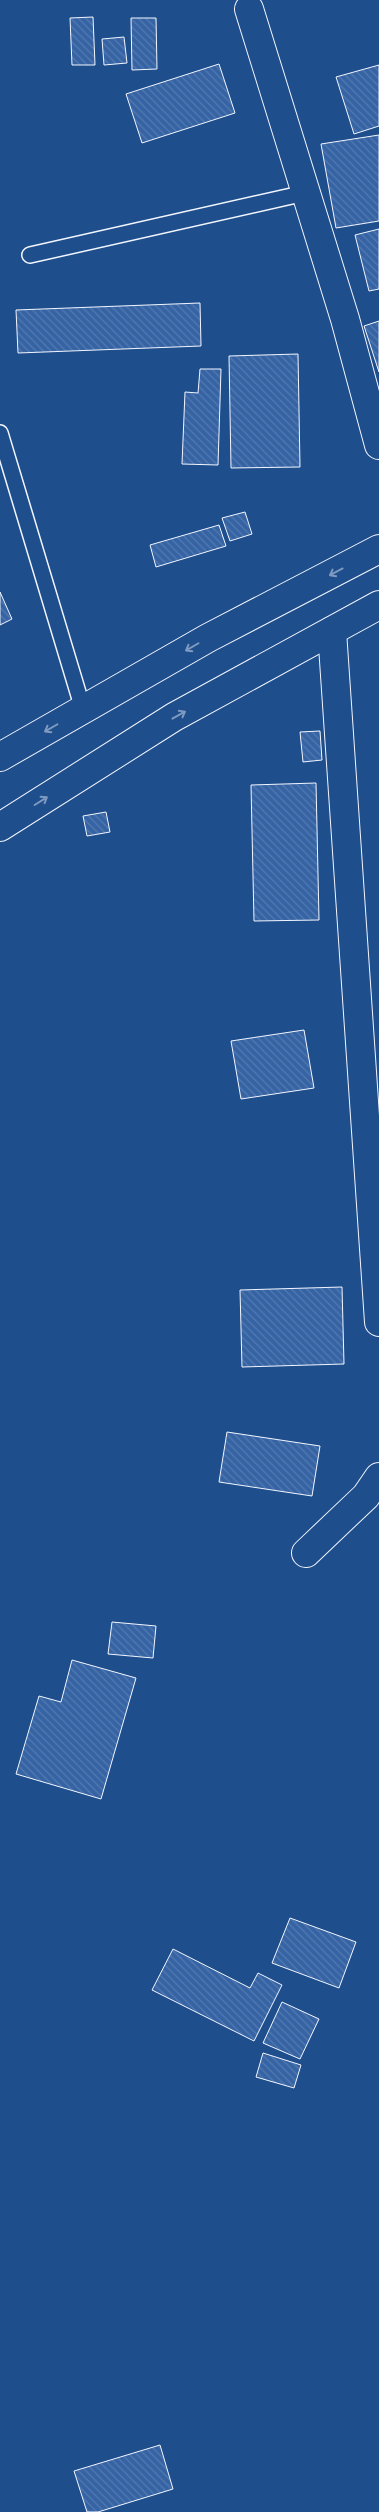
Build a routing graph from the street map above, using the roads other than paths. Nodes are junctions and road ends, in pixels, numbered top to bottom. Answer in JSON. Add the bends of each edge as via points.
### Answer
{"nodes":[{"id":1,"x":248,"y":9,"type":"dead end"},
{"id":2,"x":305,"y":193,"type":"junction"},
{"id":3,"x":30,"y":255,"type":"dead end"},
{"id":4,"x":0,"y":433,"type":"edge"},
{"id":5,"x":379,"y":445,"type":"edge"},
{"id":6,"x":379,"y":549,"type":"edge"},
{"id":7,"x":379,"y":605,"type":"edge"},
{"id":8,"x":332,"y":631,"type":"junction"},
{"id":9,"x":83,"y":709,"type":"junction"},
{"id":10,"x":0,"y":757,"type":"edge"},
{"id":11,"x":0,"y":827,"type":"edge"},
{"id":12,"x":379,"y":1322,"type":"edge"},
{"id":13,"x":379,"y":1477,"type":"edge"},
{"id":14,"x":306,"y":1554,"type":"dead end"}],
"edges":[{"from":1,"to":2,"type":"street"},
{"from":2,"to":3,"type":"lane"},
{"from":2,"to":5,"type":"street","via":[[345,319]]},
{"from":4,"to":9,"type":"lane"},
{"from":6,"to":9,"type":"street","one_way":true,"via":[[208,638]]},
{"from":7,"to":8,"type":"street"},
{"from":11,"to":8,"type":"street","one_way":true,"via":[[174,717]]},
{"from":8,"to":12,"type":"street"},
{"from":9,"to":10,"type":"street","one_way":true},
{"from":13,"to":14,"type":"street","via":[[366,1496]]}]}
